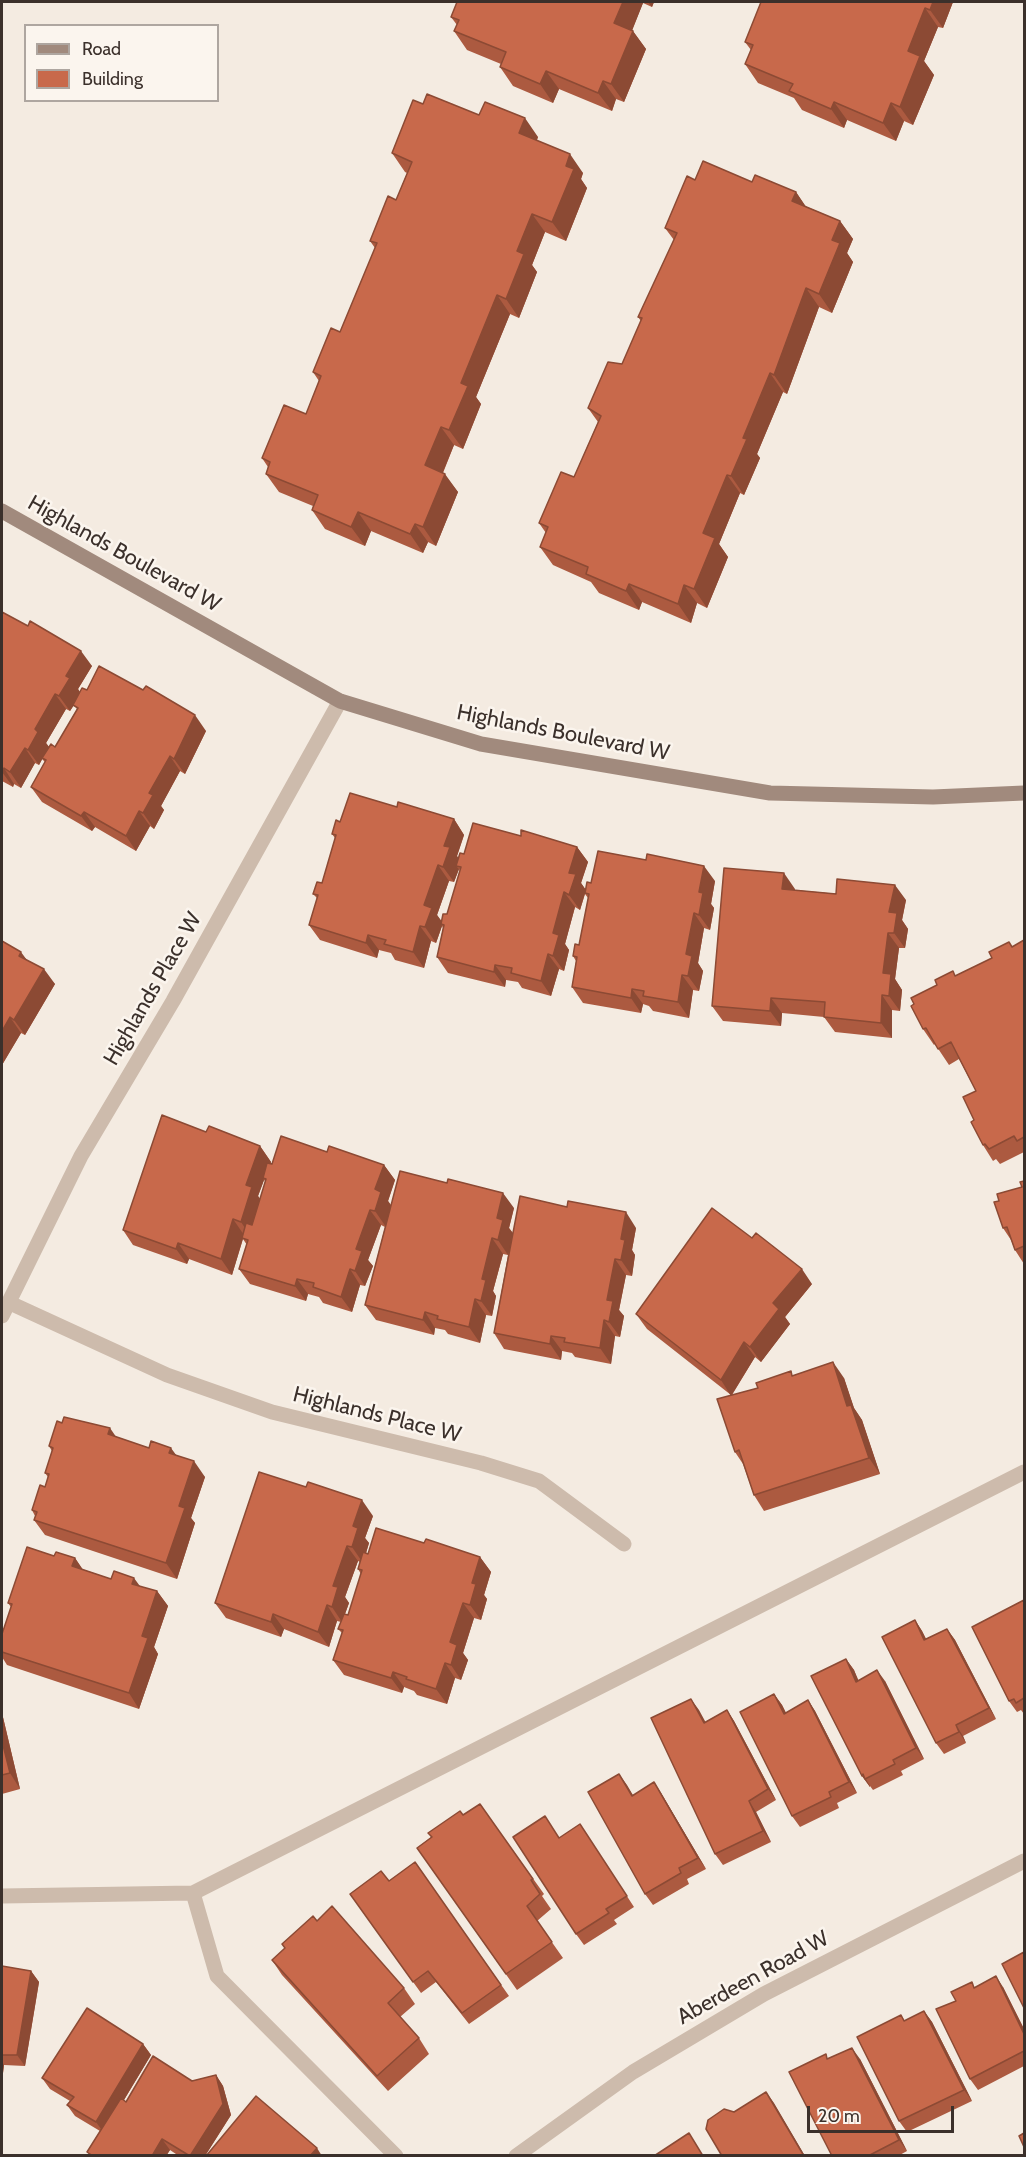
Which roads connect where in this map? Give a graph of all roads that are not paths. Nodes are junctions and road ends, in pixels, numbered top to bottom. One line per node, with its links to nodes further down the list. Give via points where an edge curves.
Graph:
1 (2, 511): 2 (street, Highlands Boulevard W)
2 (340, 701): 3 (street, Highlands Boulevard W, via 481,744 770,794 933,797); 4 (street, Highlands Place W, via 173,1001 81,1155)
3 (1024, 793)
4 (10, 1303): 5 (street, Highlands Place W); 7 (street, Highlands Place W, via 167,1376 272,1413 481,1463 539,1481)
5 (2, 1316)
6 (1024, 1472): 9 (street)
7 (624, 1544)
8 (1024, 1861): 12 (street, Aberdeen Road W, via 764,1994 633,2072)
9 (193, 1893): 10 (street); 11 (street, via 217,1976)
10 (2, 1896)
11 (396, 2156)
12 (516, 2156)

